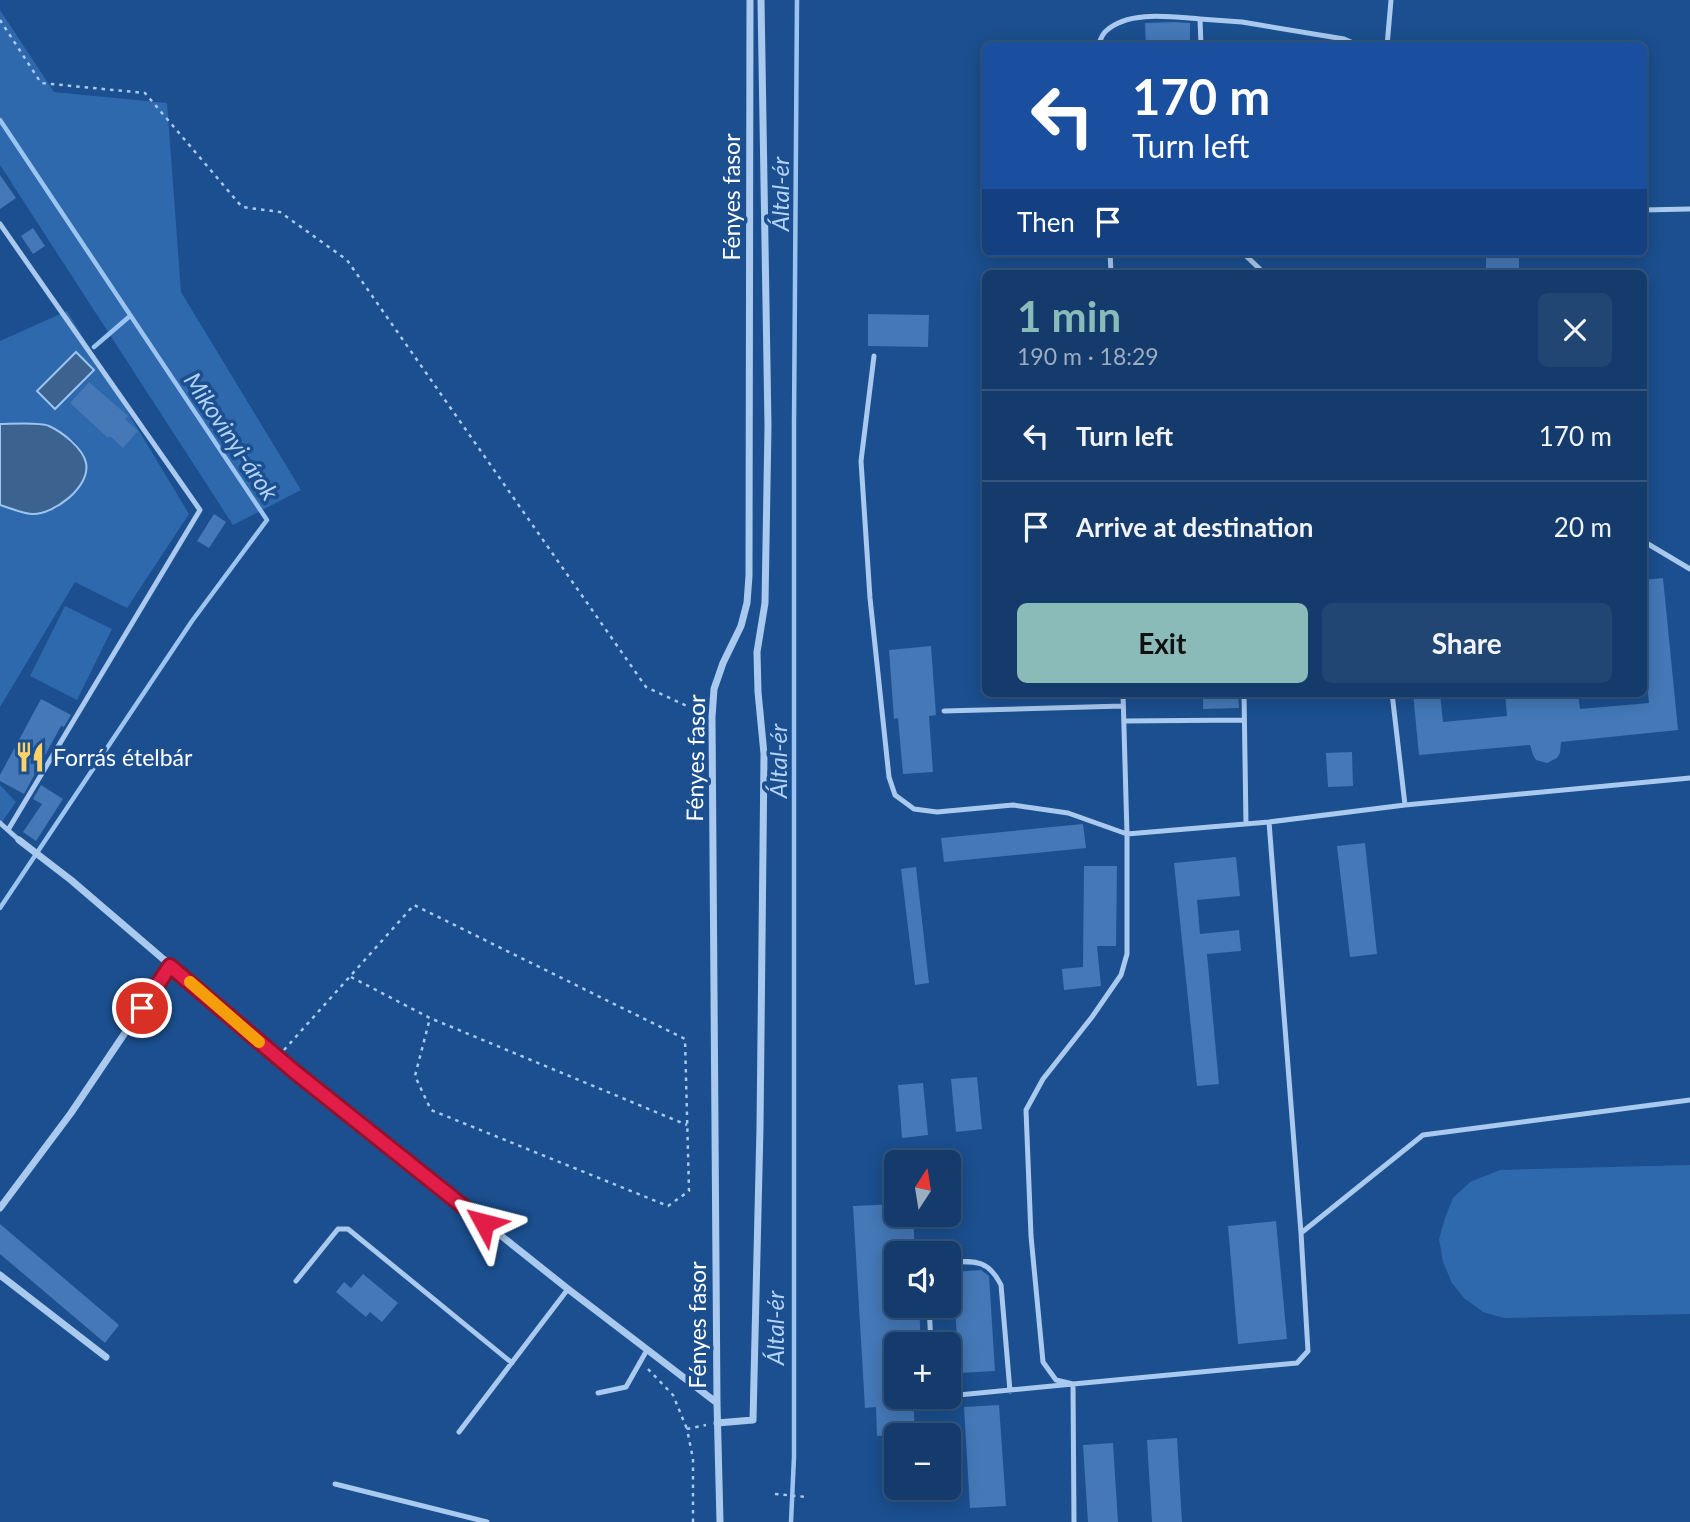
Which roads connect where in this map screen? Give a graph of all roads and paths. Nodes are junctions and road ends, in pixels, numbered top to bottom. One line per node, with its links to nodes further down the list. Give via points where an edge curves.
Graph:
1 (750, 0): 23 (street, Fényes fasor, via 749,576 741,626 714,688)
2 (761, 0): 55 (street, via 768,426 765,603 757,652 764,754 753,1420)
3 (1391, 0): 9 (lane)
4 (1200, 19): 6 (lane, via 1133,18 1105,32); 7 (lane); 8 (lane)
5 (0, 20): 23 (path, via 41,83 145,93 242,207 280,212 346,260 646,687)
6 (1100, 42)
7 (1200, 42)
8 (1350, 42)
9 (1387, 42)
10 (1690, 209): 11 (lane)
11 (1647, 210)
12 (0, 224): 31 (lane, via 200,510)
13 (1246, 256): 14 (lane)
14 (1261, 270)
15 (874, 356): 32 (lane, via 862,461 870,598 889,777 895,795 914,809 937,812 1013,804 1068,813)
16 (1647, 543): 17 (lane)
17 (1690, 569)
18 (1123, 697): 21 (lane)
19 (1244, 697): 24 (lane)
20 (1392, 697): 27 (lane)
21 (1123, 706): 22 (lane); 25 (lane)
22 (944, 711)
23 (712, 717): 54 (street, Fényes fasor)
24 (1244, 720): 25 (lane); 30 (lane)
25 (1124, 721): 32 (lane)
26 (1690, 778): 27 (lane)
27 (1405, 805): 28 (lane)
28 (1269, 822): 30 (lane); 41 (lane)
29 (0, 823): 31 (lane)
30 (1247, 824): 32 (lane)
31 (8, 830): 33 (lane)
32 (1127, 834): 50 (lane, via 1127,954 1121,975 1043,1079 1026,1110 1031,1236 1044,1362 1056,1380)
33 (19, 840): 34 (street)
34 (170, 966): 37 (street); 40 (street)
35 (350, 976): 36 (path); 37 (path); 39 (path, via 414,905 685,1039)
36 (430, 1018): 39 (path); 39 (path, via 415,1076 431,1110 667,1206 688,1191)
37 (278, 1058): 45 (street)
38 (1690, 1100): 41 (lane, via 1423,1135)
39 (687, 1125)
40 (0, 1208)
41 (1301, 1233): 50 (lane, via 1308,1351 1297,1363)
42 (961, 1261): 51 (lane, via 983,1264 1001,1285)
43 (0, 1275): 47 (street)
44 (296, 1281): 49 (lane, via 338,1229 348,1229)
45 (568, 1289): 46 (street); 49 (lane)
46 (647, 1350): 48 (lane); 54 (street)
47 (106, 1357)
48 (640, 1362): 52 (lane, via 626,1387); 56 (path, via 673,1395)
49 (512, 1363): 57 (lane)
50 (1073, 1384): 51 (lane); 64 (lane)
51 (1010, 1391): 53 (lane)
52 (598, 1393)
53 (961, 1395)
54 (717, 1403): 55 (street, Fényes fasor)
55 (717, 1423): 56 (path); 63 (street, Fényes fasor)
56 (687, 1429): 62 (path, via 693,1459)
57 (459, 1432)
58 (335, 1484): 61 (lane)
59 (775, 1494): 60 (path)
60 (807, 1497)
61 (487, 1522)
62 (693, 1522)
63 (720, 1522)
64 (1074, 1522)

